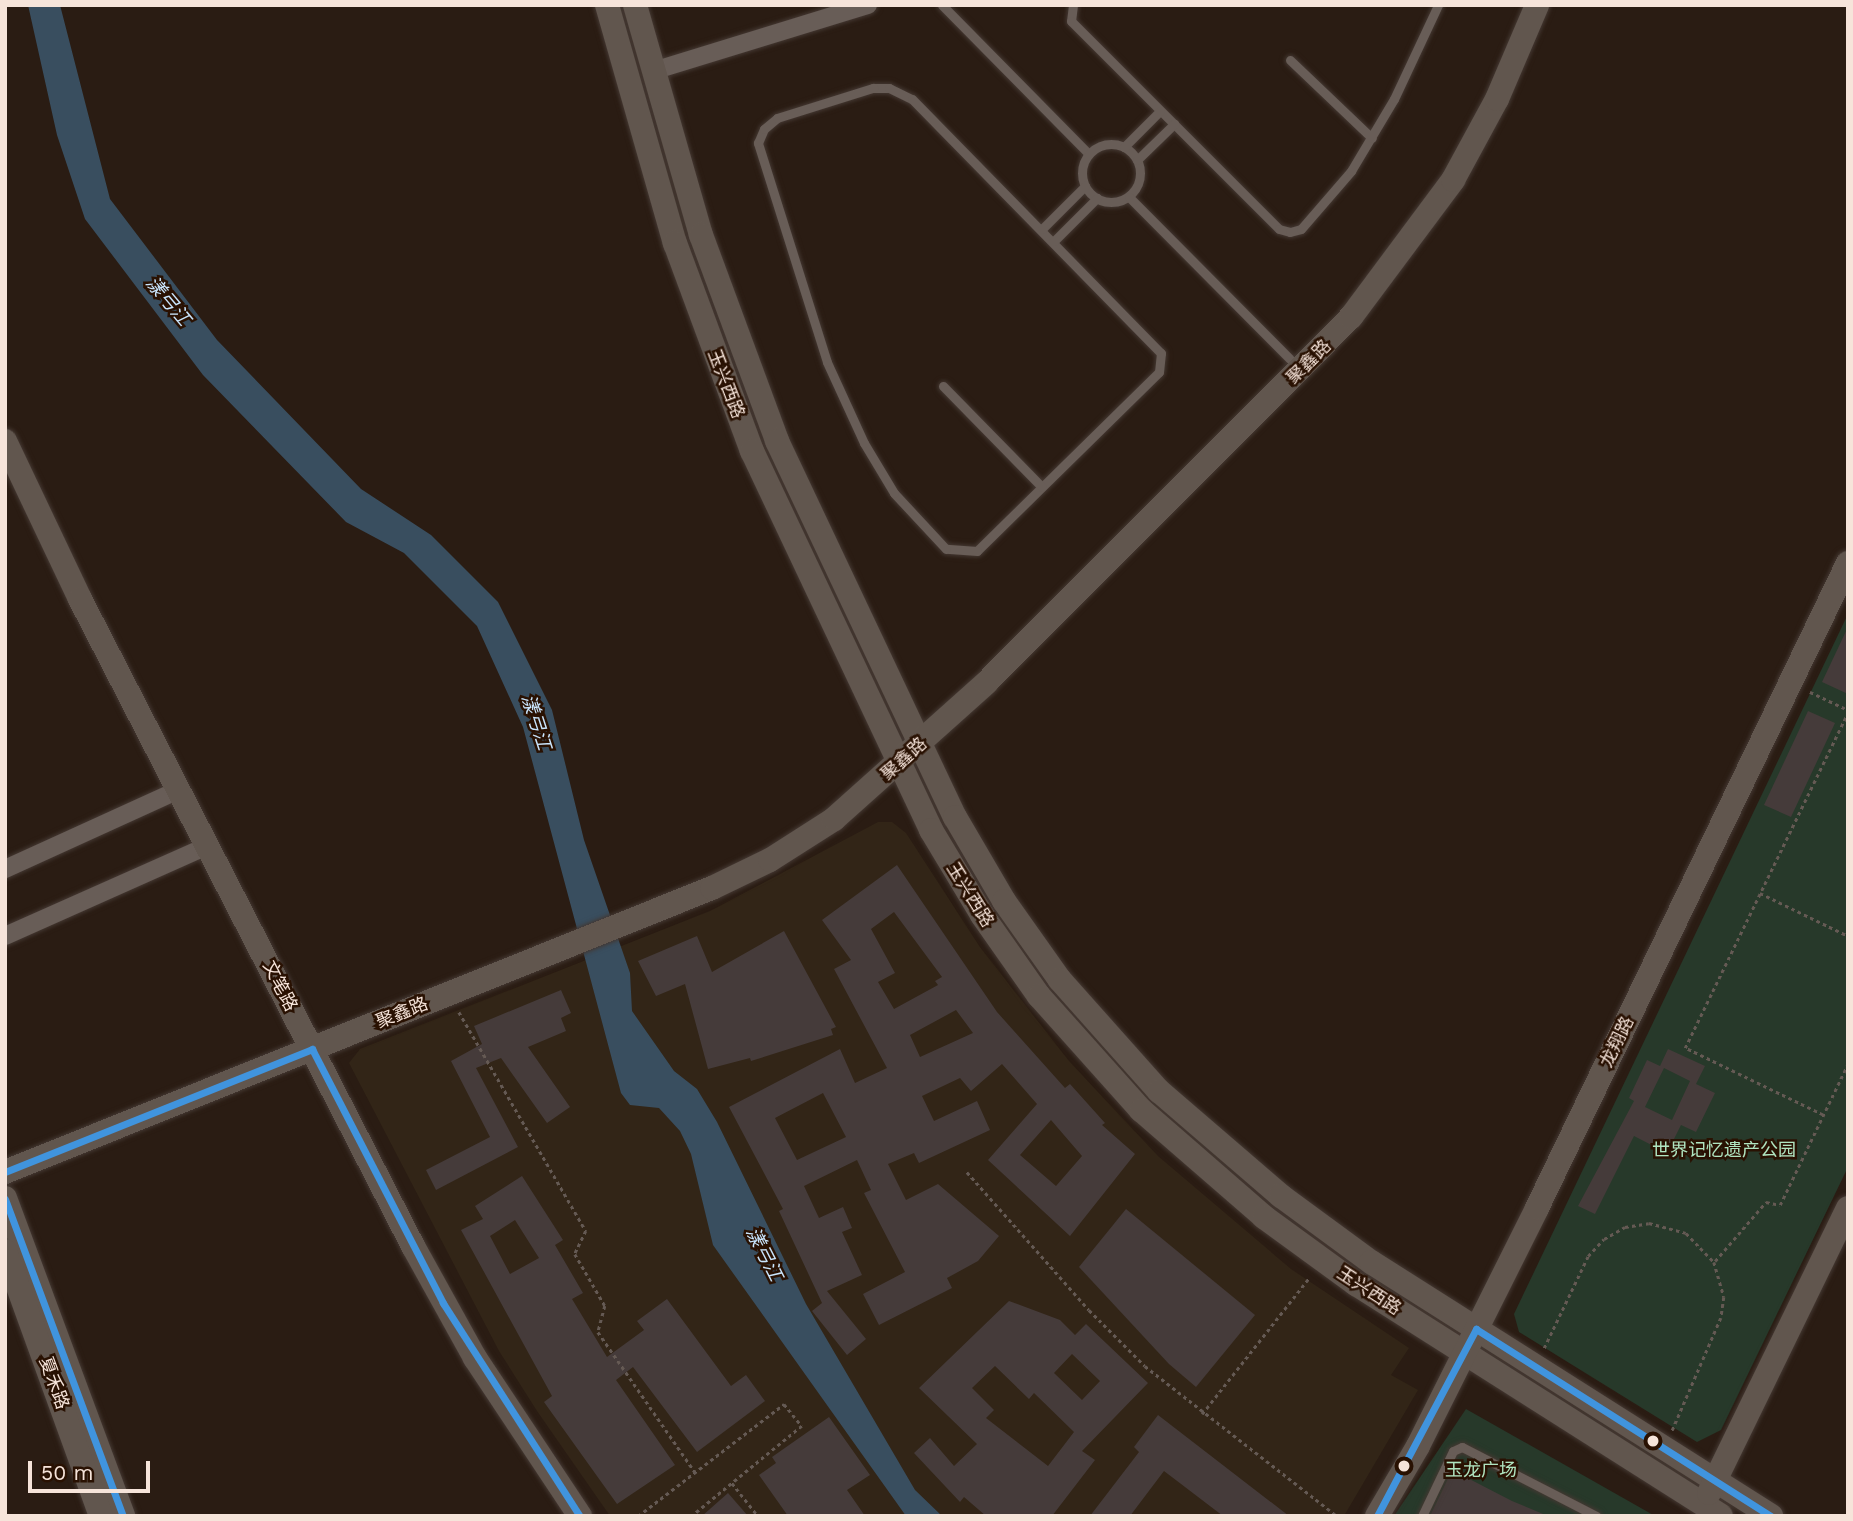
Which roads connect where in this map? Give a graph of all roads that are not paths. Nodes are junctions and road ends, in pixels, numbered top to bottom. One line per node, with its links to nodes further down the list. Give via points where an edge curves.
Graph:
1 (607, 5): 28 (main road, 玉兴西路, via 676,243 725,383 783,521)
2 (635, 5): 10 (main road, 玉兴西路)
3 (868, 5): 10 (street)
4 (942, 5): 15 (lane)
5 (1073, 5): 11 (lane, via 1071,22)
6 (1438, 5): 13 (lane)
7 (1520, 5): 22 (main road, 聚鑫路, via 1483,92 1427,190 1365,276)
8 (1537, 5): 27 (main road, 聚鑫路, via 1476,140 1428,218 1369,297 1324,348)
9 (1290, 60): 13 (lane)
10 (653, 71): 27 (main road, 玉兴西路, via 701,235 750,373 807,510)
11 (1160, 111): 12 (lane); 14 (lane)
12 (1174, 124): 13 (lane, via 1279,229 1290,232 1301,229 1351,171); 16 (lane)
13 (1372, 138)
14 (1124, 147): 15 (lane, via 1103,145); 16 (lane)
15 (1089, 154): 17 (lane, via 1083,169)
16 (1138, 160): 18 (lane, via 1139,184)
17 (1085, 186): 19 (lane); 20 (lane)
18 (1129, 197): 19 (lane, via 1113,202); 22 (lane)
19 (1097, 198): 21 (lane)
20 (1042, 229): 21 (lane); 25 (lane, via 912,99 897,90 873,88 777,118 760,136 758,144 827,362 894,493 946,549 964,553 977,551)
21 (1054, 241): 25 (lane, via 1159,347 1162,359 1158,372)
22 (1290, 359): 27 (main road, 聚鑫路)
23 (943, 386): 25 (lane)
24 (5, 441): 29 (main road, 文笔路)
25 (1042, 487)
26 (1848, 563): 40 (main road, 龙翔路)
27 (916, 737): 28 (main road, 聚鑫路); 40 (main road, 玉兴西路, via 1004,901 1060,980 1122,1054 1280,1196 1371,1262)
28 (895, 756): 33 (main road, 聚鑫路, via 834,819 770,860); 41 (main road, 玉兴西路, via 982,915 1070,1035 1180,1147 1322,1260)
29 (178, 790): 30 (main road, 文笔路); 31 (street)
30 (208, 846): 32 (street); 34 (main road, 文笔路)
31 (5, 869)
32 (5, 936)
33 (561, 940): 34 (main road, 聚鑫路); 34 (main road, 聚鑫路, via 449,993)
34 (308, 1042): 35 (main road, 聚鑫路); 36 (main road, 聚鑫路); 46 (main road, 文笔路, via 443,1303)
35 (5, 1155)
36 (5, 1172)
37 (5, 1198): 45 (main road, 夏禾路)
38 (1848, 1208): 42 (main road)
39 (5, 1251): 44 (main road, 夏禾路)
40 (1476, 1329): 41 (main road, 龙翔路); 42 (main road, 玉兴西路)
41 (1464, 1353): 43 (main road, 玉兴西路); 47 (main road, 龙翔路)
42 (1715, 1481): 43 (main road); 50 (main road, 玉兴西路)
43 (1708, 1512)
44 (101, 1516)
45 (123, 1516)
46 (580, 1516)
47 (1377, 1516)
48 (1422, 1516): 49 (lane, via 1453,1451 1462,1447)
49 (1596, 1516)
50 (1771, 1516)

